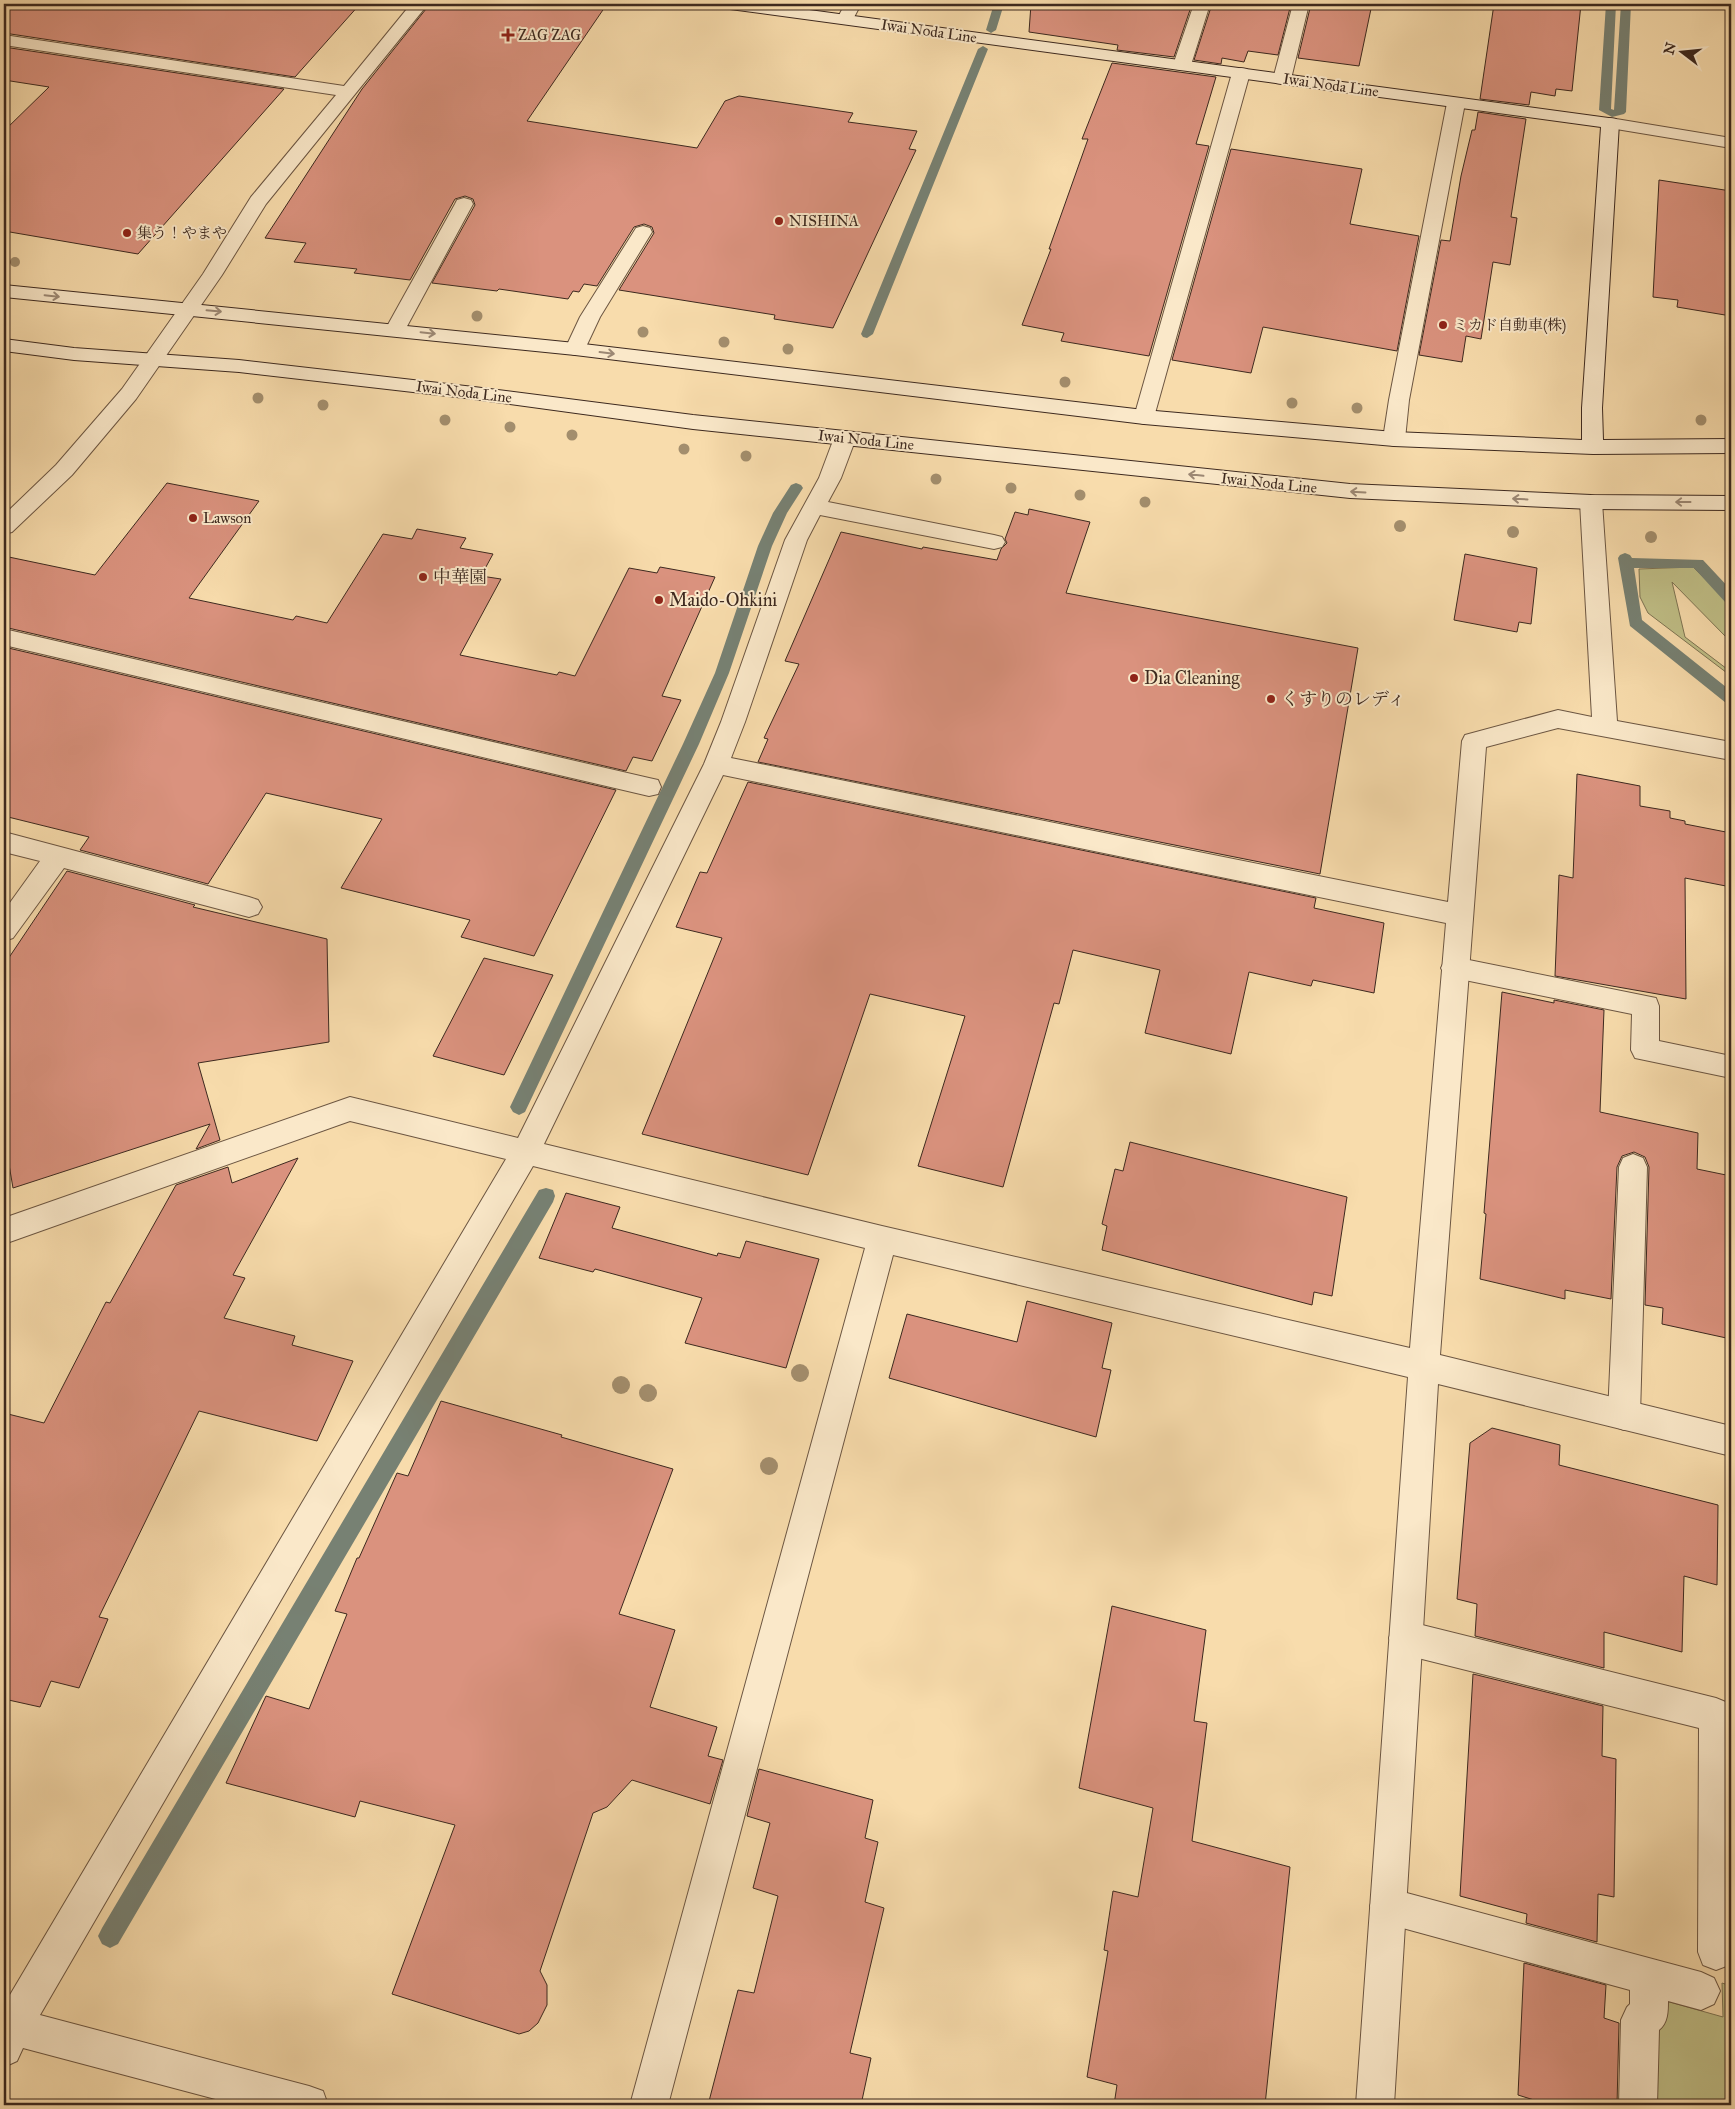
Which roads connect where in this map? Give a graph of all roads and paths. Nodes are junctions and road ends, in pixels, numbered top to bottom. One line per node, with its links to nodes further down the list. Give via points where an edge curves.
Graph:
1 (420, 4): 11 (street)
2 (730, 4): 6 (street, Iwai Noda Line)
3 (853, 4): 6 (street)
4 (1202, 4): 8 (street)
5 (1301, 4): 10 (street)
6 (845, 19): 8 (street, Iwai Noda Line)
7 (4, 40): 11 (street)
8 (1182, 65): 9 (street, Iwai Noda Line)
9 (1241, 73): 10 (street, Iwai Noda Line); 23 (street)
10 (1282, 79): 12 (street, Iwai Noda Line)
11 (349, 92): 18 (street, via 258,201)
12 (1456, 102): 13 (street, Iwai Noda Line); 25 (street)
13 (1610, 123): 14 (street, Iwai Noda Line); 27 (street, via 1592,408)
14 (1731, 143)
15 (464, 204): 19 (street)
16 (643, 232): 21 (street, via 590,316)
17 (4, 291): 18 (street, one-way to 18)
18 (188, 309): 19 (street, one-way to 19); 22 (street)
19 (395, 330): 21 (street, one-way to 21)
20 (4, 345): 22 (street, Iwai Noda Line)
21 (575, 349): 23 (street, one-way to 23)
22 (153, 359): 24 (street, Iwai Noda Line, via 239,366); 31 (street, via 129,394 64,470)
23 (1144, 417): 25 (street)
24 (846, 438): 28 (street, Iwai Noda Line, one-way to 24, via 1350,491); 30 (street)
25 (1394, 439): 27 (street)
26 (1731, 446): 27 (street)
27 (1593, 447)
28 (1591, 502): 29 (street, Iwai Noda Line, one-way to 28); 34 (street)
29 (1731, 503)
30 (814, 507): 32 (street); 36 (street, via 796,540)
31 (4, 527)
32 (994, 542)
33 (4, 637): 37 (street)
34 (1604, 727): 35 (street); 41 (street, via 1558,719 1474,741)
35 (1731, 751)
36 (716, 764): 41 (street); 45 (street)
37 (649, 787)
38 (4, 842): 39 (street)
39 (58, 856): 40 (street); 42 (street)
40 (249, 907)
41 (1459, 915): 43 (street)
42 (4, 931)
43 (1454, 968): 44 (street, via 1646,1006 1645,1050); 49 (street)
44 (1729, 1067)
45 (525, 1152): 47 (street, via 350,1109); 48 (street); 57 (street)
46 (1633, 1167): 50 (street)
47 (4, 1231)
48 (882, 1239): 49 (street); 59 (street)
49 (1424, 1366): 50 (street); 52 (street)
50 (1624, 1415): 51 (street)
51 (1731, 1441)
52 (1406, 1638): 53 (street); 54 (street, via 1716,1715)
53 (1388, 1906): 55 (street); 60 (street)
54 (1716, 1952)
55 (1649, 1976): 56 (street); 61 (street, via 1649,2014 1640,2020)
56 (1702, 1991)
57 (7, 2032): 58 (street)
58 (309, 2105)
59 (649, 2105)
60 (1375, 2105)
61 (1638, 2105)

